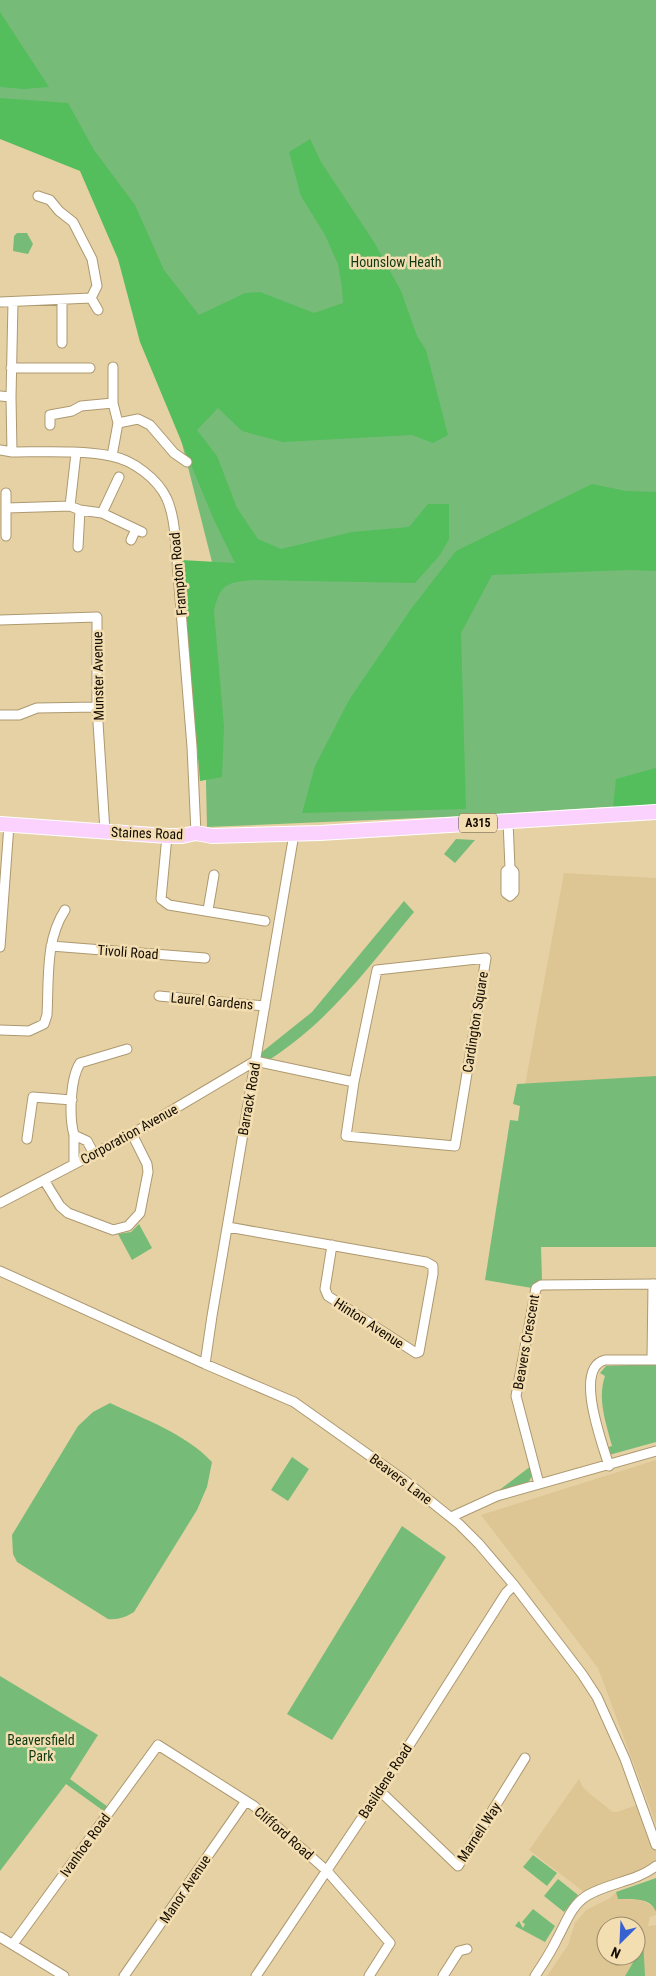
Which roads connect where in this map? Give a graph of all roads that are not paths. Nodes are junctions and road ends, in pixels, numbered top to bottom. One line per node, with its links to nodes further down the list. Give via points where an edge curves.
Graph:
1 (38, 196): 2 (street, via 50,200 73,222 92,259 97,286)
2 (91, 298): 3 (street); 6 (street)
3 (62, 300): 5 (street); 7 (street)
4 (0, 302): 5 (street)
5 (13, 302): 9 (street)
6 (98, 310)
7 (62, 343)
8 (113, 367): 13 (street)
9 (11, 368): 10 (street); 12 (street)
10 (90, 368)
11 (0, 396): 12 (street)
12 (11, 397): 17 (street)
13 (112, 403): 14 (street); 15 (street, via 81,406 72,412 50,415)
14 (118, 423): 19 (street); 20 (street, via 138,419 150,425 174,453)
15 (50, 425)
16 (0, 450): 17 (street, Frampton Road)
17 (12, 452): 18 (street, Frampton Road)
18 (76, 453): 19 (street, Frampton Road); 23 (street)
19 (112, 456): 37 (street, Frampton Road, via 133,464 151,477 166,497 172,512 188,691)
20 (187, 462)
21 (119, 477): 26 (street)
22 (6, 493): 24 (street)
23 (70, 506): 24 (street); 25 (street)
24 (7, 508): 27 (street)
25 (80, 510): 26 (street); 29 (street)
26 (102, 513): 28 (street, via 139,531)
27 (7, 536)
28 (131, 540)
29 (78, 547)
30 (0, 620): 31 (street, Munster Avenue, via 100,614)
31 (97, 707): 32 (street, via 37,708 19,715); 36 (street, Munster Avenue)
32 (0, 716)
33 (656, 812): 34 (main road, A315)
34 (508, 821): 38 (main road, A315); 40 (street)
35 (4, 825): 36 (main road, Staines Road / A315); 42 (street)
36 (105, 831): 39 (main road, Staines Road / A315)
37 (196, 833): 38 (main road, Staines Road / A315, via 212,836); 39 (main road, Staines Road / A315)
38 (294, 834): 50 (street, Barrack Road)
39 (167, 836): 44 (street, via 161,899 169,905)
40 (510, 868)
41 (214, 875): 44 (street)
42 (2, 901): 47 (street)
43 (65, 910): 46 (street, via 56,923)
44 (208, 910): 45 (street)
45 (265, 921)
46 (51, 946): 48 (street, Tivoli Road); 51 (street, via 44,1024 29,1031)
47 (0, 947)
48 (205, 958)
49 (159, 996): 50 (street, Laurel Gardens)
50 (265, 1006): 53 (street, Barrack Road)
51 (0, 1030)
52 (127, 1049): 55 (street, via 80,1063 75,1072)
53 (256, 1061): 54 (street); 56 (street, Corporation Avenue); 63 (street, Barrack Road)
54 (354, 1082): 54 (street, Cardington Square, via 377,970 486,958 455,1146 346,1136)
55 (72, 1100): 57 (street); 58 (street, via 33,1097)
56 (132, 1134): 59 (street, Corporation Avenue); 61 (street, via 148,1172 140,1213 128,1226 113,1230 68,1213)
57 (74, 1135): 59 (street, via 87,1141); 60 (street)
58 (27, 1139)
59 (94, 1154): 60 (street, Corporation Avenue)
60 (74, 1164): 61 (street, Corporation Avenue)
61 (44, 1180): 62 (street, Corporation Avenue)
62 (0, 1203)
63 (228, 1228): 64 (street, Hinton Avenue); 68 (street, Barrack Road)
64 (332, 1245): 64 (street, Hinton Avenue, via 433,1266 419,1352 328,1296 325,1289)
65 (0, 1271): 68 (street, Beavers Lane)
66 (655, 1284): 67 (street); 71 (street, Beavers Crescent, via 541,1284 536,1288 516,1396)
67 (654, 1360): 70 (street, via 605,1360 595,1365 590,1403)
68 (205, 1364): 72 (street, Beavers Lane, via 294,1402)
69 (656, 1451): 70 (street)
70 (609, 1466): 71 (street)
71 (539, 1484): 72 (street, via 497,1496)
72 (451, 1517): 73 (street, Beavers Lane, via 474,1538)
73 (514, 1586): 76 (street, Basildene Road, via 506,1593); 78 (street, Beavers Lane, via 597,1698 625,1759)
74 (158, 1745): 77 (street, Clifford Road); 82 (street, Ivanhoe Road)
75 (526, 1758): 76 (street, Marnell Way, via 458,1866)
76 (380, 1791): 80 (street, Basildene Road)
77 (246, 1801): 80 (street, Clifford Road); 85 (street, Manor Avenue)
78 (656, 1845)
79 (656, 1866): 89 (street, via 584,1898 563,1924)
80 (327, 1870): 86 (street, Basildene Road); 87 (street, Clifford Road, via 390,1943)
81 (0, 1937): 82 (street)
82 (13, 1944): 84 (street)
83 (467, 1949): 88 (street, via 457,1953)
84 (64, 1976)
85 (124, 1976)
86 (256, 1976)
87 (369, 1976)
88 (443, 1976)
89 (535, 1976)

